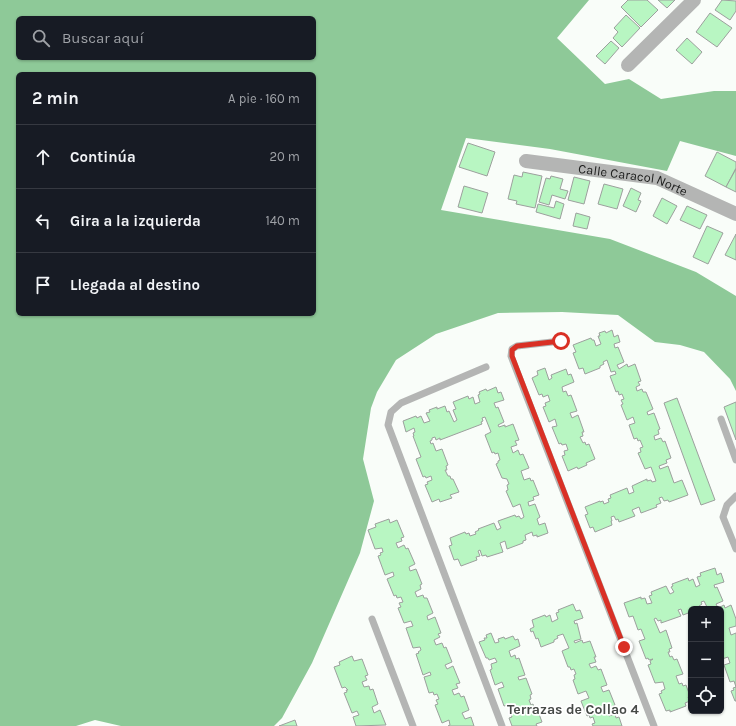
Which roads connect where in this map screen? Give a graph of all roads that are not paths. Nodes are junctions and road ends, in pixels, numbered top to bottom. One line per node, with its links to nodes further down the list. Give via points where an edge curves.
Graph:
1 (694, 0): 2 (street)
2 (628, 65)
3 (526, 161): 4 (street, Calle Caracol Norte, via 657,178)
4 (736, 214)
5 (561, 341): 14 (lane, via 517,346 512,350 512,356)
6 (486, 367): 13 (lane, via 401,403 391,412 388,425)
7 (721, 419): 8 (lane)
8 (736, 460)
9 (736, 496): 10 (lane, via 727,505 723,517)
10 (736, 549)
11 (372, 619): 12 (lane)
12 (413, 726)
13 (502, 726)
14 (654, 726)

